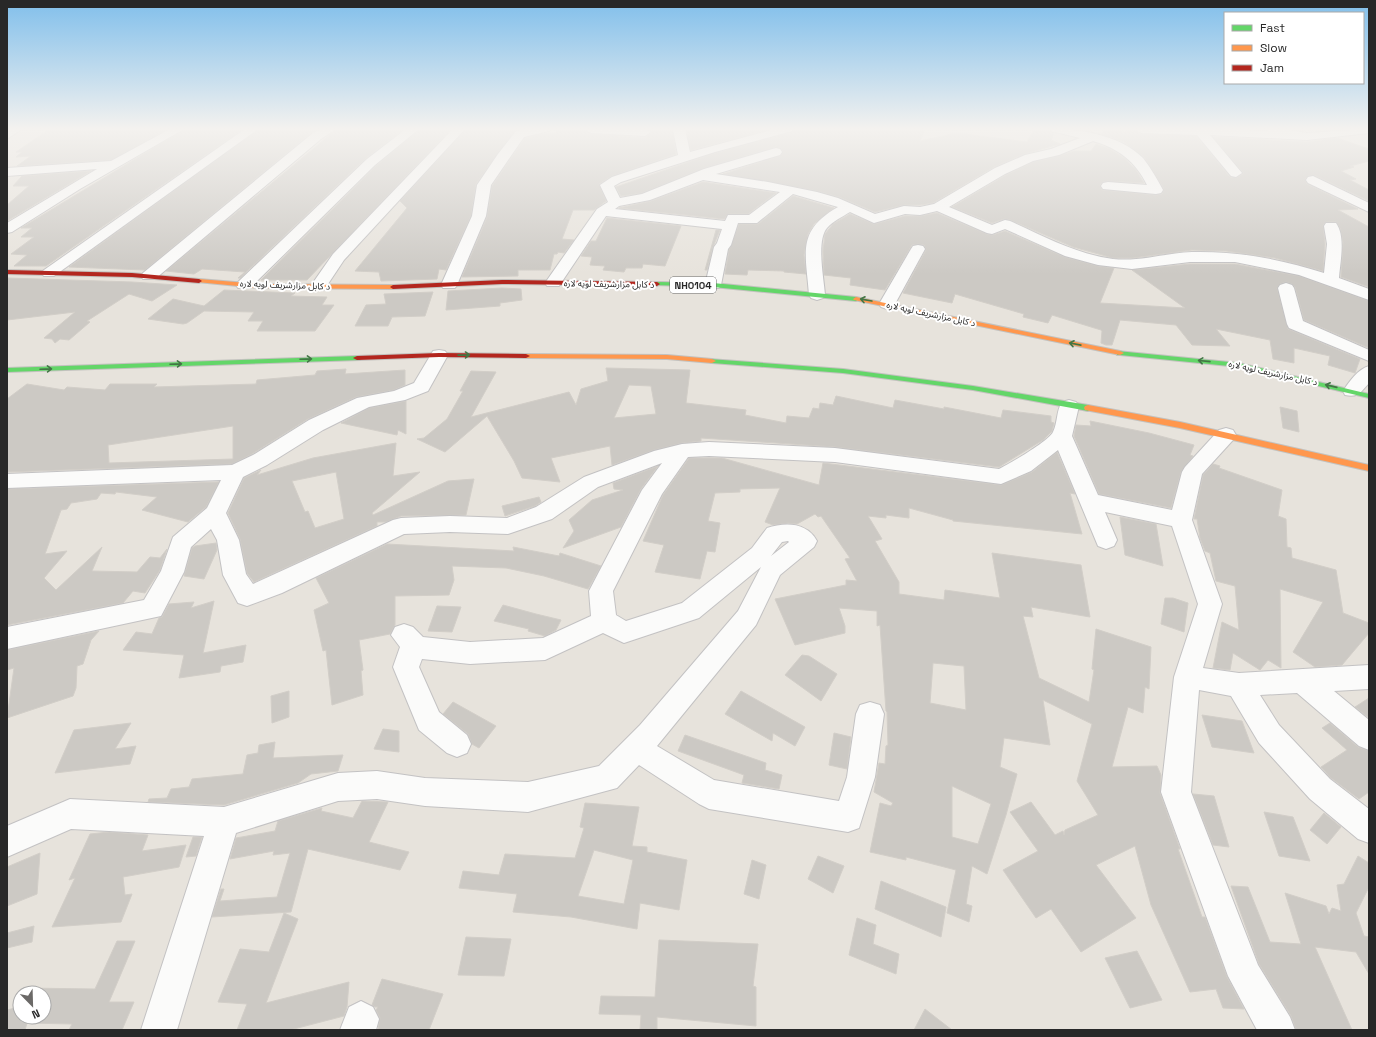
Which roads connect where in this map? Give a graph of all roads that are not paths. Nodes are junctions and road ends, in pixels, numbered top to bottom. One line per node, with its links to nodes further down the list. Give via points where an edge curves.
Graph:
1 (90, 177): 22 (street)
2 (184, 177): 25 (street)
3 (267, 177): 26 (street)
4 (355, 177): 30 (street)
5 (413, 177): 32 (street, via 338,257)
6 (489, 177): 29 (street, via 484,185 479,216)
7 (624, 177): 15 (street, via 607,185)
8 (698, 177): 15 (street, via 645,197)
9 (711, 177): 14 (street)
10 (989, 177): 17 (street)
11 (1149, 177): 13 (street, via 1156,190)
12 (1313, 180): 18 (street)
13 (1108, 186)
14 (790, 190): 16 (street); 20 (street, via 752,220 735,217)
15 (615, 203): 19 (street)
16 (848, 207): 17 (street, via 874,219 904,210 920,211); 34 (street, via 828,220 817,232 814,257)
17 (938, 207): 27 (street, via 992,230 1005,224 1088,260 1132,265 1190,257 1237,256)
18 (1369, 208)
19 (602, 212): 20 (street); 28 (street)
20 (731, 226): 31 (street, via 721,247)
21 (1331, 226): 27 (street, via 1334,244)
22 (7, 229)
23 (918, 249): 36 (street)
24 (7, 272): 25 (highway, د کابل مزارشریف لویه لاره / NH0104)
25 (49, 273): 26 (highway, د کابل مزارشریف لویه لاره / NH0104)
26 (149, 276): 30 (highway, د کابل مزارشریف لویه لاره / NH0104)
27 (1331, 280): 35 (street)
28 (553, 283): 29 (highway, د کابل مزارشریف لویه لاره / NH0104); 31 (highway, د کابل مزارشریف لویه لاره / NH0104)
29 (449, 284): 32 (highway, د کابل مزارشریف لویه لاره / NH0104, via 378,288)
30 (244, 285): 32 (highway, د کابل مزارشریف لویه لاره / NH0104)
31 (713, 285): 34 (highway, د کابل مزارشریف لویه لاره / NH0104)
32 (318, 287)
33 (1286, 288): 38 (street, via 1295,324)
34 (817, 295): 36 (highway, د کابل مزارشریف لویه لاره / NH0104, one-way to 34)
35 (1369, 295)
36 (886, 304): 41 (highway, د کابل مزارشریف لویه لاره / NH0104, one-way to 36, via 1239,365 1106,351)
37 (440, 355): 39 (highway, one-way to 37); 42 (highway, one-way to 42, via 667,357 774,365 973,388); 47 (street, via 421,387 398,396 364,402 316,425 260,460)
38 (1369, 356)
39 (7, 370)
40 (1369, 372): 41 (street)
41 (1361, 393)
42 (1070, 406): 43 (highway); 44 (street)
43 (1226, 435): 46 (highway); 51 (street, via 1192,472)
44 (1062, 436): 45 (street, via 1024,466 1001,477 835,455 709,449); 49 (street)
45 (682, 451): 50 (street, via 661,456 591,482 544,513 508,526 401,526 274,586 247,596 236,575 228,540); 53 (street, via 653,490 601,591)
46 (1369, 468)
47 (235, 472): 48 (street); 50 (street)
48 (7, 481)
49 (1090, 501): 51 (street); 52 (street)
50 (215, 513): 54 (street, via 181,543 172,572 152,609)
51 (1182, 520): 55 (street, via 1210,604)
52 (1106, 540)
53 (604, 621): 61 (street, via 545,648 470,653 410,641 406,667 429,721); 62 (street, via 624,632 690,611 760,554 775,534 791,532 806,541 771,569 747,618 661,722)
54 (7, 638)
55 (1187, 677): 58 (street); 67 (street, via 1176,792 1245,976)
56 (1369, 677): 57 (street)
57 (1301, 680): 58 (street); 60 (street)
58 (1239, 685): 64 (street, via 1269,734 1320,789)
59 (870, 714): 62 (street, via 861,777 848,817 709,794)
60 (1369, 737)
61 (457, 744)
62 (636, 748): 63 (street, via 607,778 528,796 425,792 377,785 338,787)
63 (224, 822): 65 (street, via 70,814); 66 (street)
64 (1369, 828)
65 (7, 842)
66 (159, 1030)
67 (1277, 1030)

